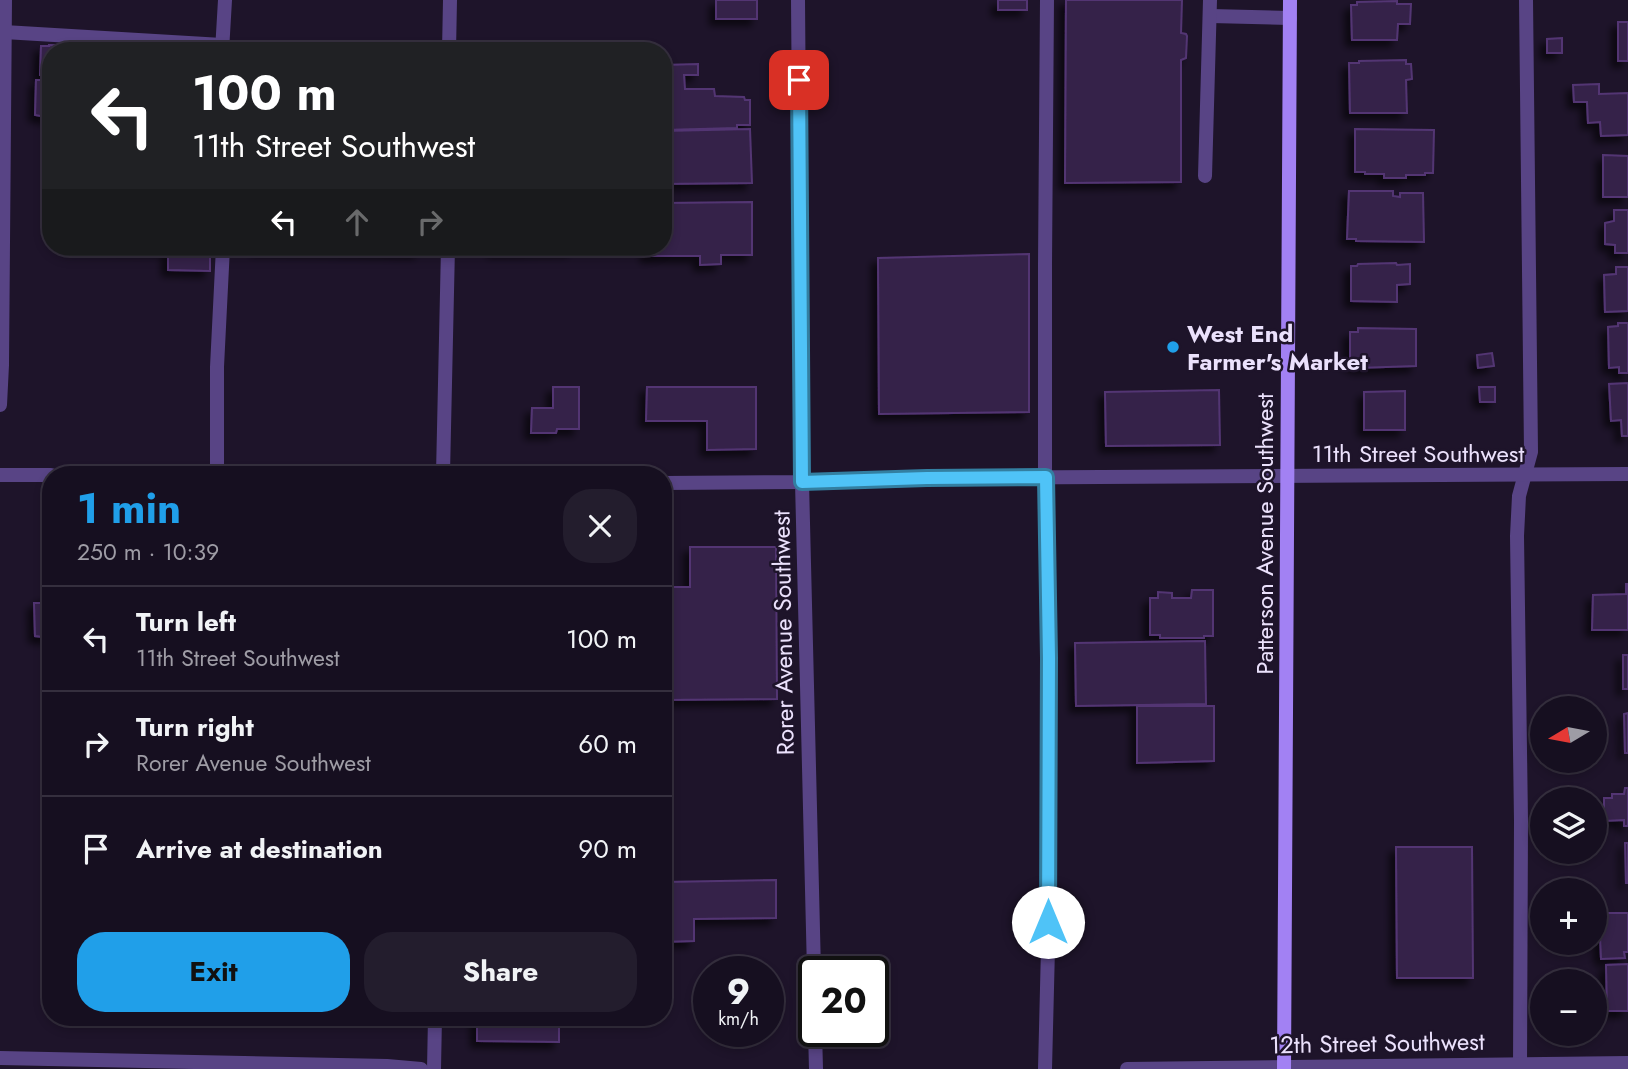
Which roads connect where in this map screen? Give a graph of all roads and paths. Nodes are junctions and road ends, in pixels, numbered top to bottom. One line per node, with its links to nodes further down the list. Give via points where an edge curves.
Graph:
1 (5, 0): 11 (street)
2 (225, 0): 13 (street)
3 (450, 0): 14 (street)
4 (799, 0): 27 (street, Rorer Avenue Southwest)
5 (1048, 0): 25 (street)
6 (1210, 0): 9 (street)
7 (1290, 0): 10 (main road, Patterson Avenue Southwest)
8 (1526, 0): 24 (street, via 1531,452)
9 (1211, 16): 10 (street); 15 (street)
10 (1290, 18): 26 (main road, Patterson Avenue Southwest)
11 (4, 32): 12 (street); 18 (street)
12 (140, 42)
13 (222, 42)
14 (449, 42)
15 (1205, 176)
16 (223, 256): 19 (street)
17 (448, 256): 20 (street)
18 (0, 405)
19 (217, 466)
20 (443, 466)
21 (1628, 474): 24 (street, 11th Street Southwest)
22 (0, 475): 23 (street)
23 (42, 475)
24 (1525, 475): 26 (street, 11th Street Southwest); 34 (street, via 1517,536)
25 (1046, 477): 26 (street, 11th Street Southwest); 27 (street, 11th Street Southwest); 39 (street)
26 (1288, 477): 35 (main road, Patterson Avenue Southwest)
27 (802, 482): 28 (street, 11th Street Southwest); 29 (street, Rorer Avenue Southwest)
28 (672, 483)
29 (814, 956)
30 (435, 1026): 37 (street)
31 (815, 1047): 38 (street)
32 (0, 1058): 36 (street)
33 (1628, 1063): 34 (street, 12th Street Southwest)
34 (1520, 1067): 35 (street, 12th Street Southwest)
35 (1284, 1068): 40 (street, 12th Street Southwest)
36 (421, 1069)
37 (434, 1069)
38 (816, 1069)
39 (1045, 1069)
40 (1127, 1069)

